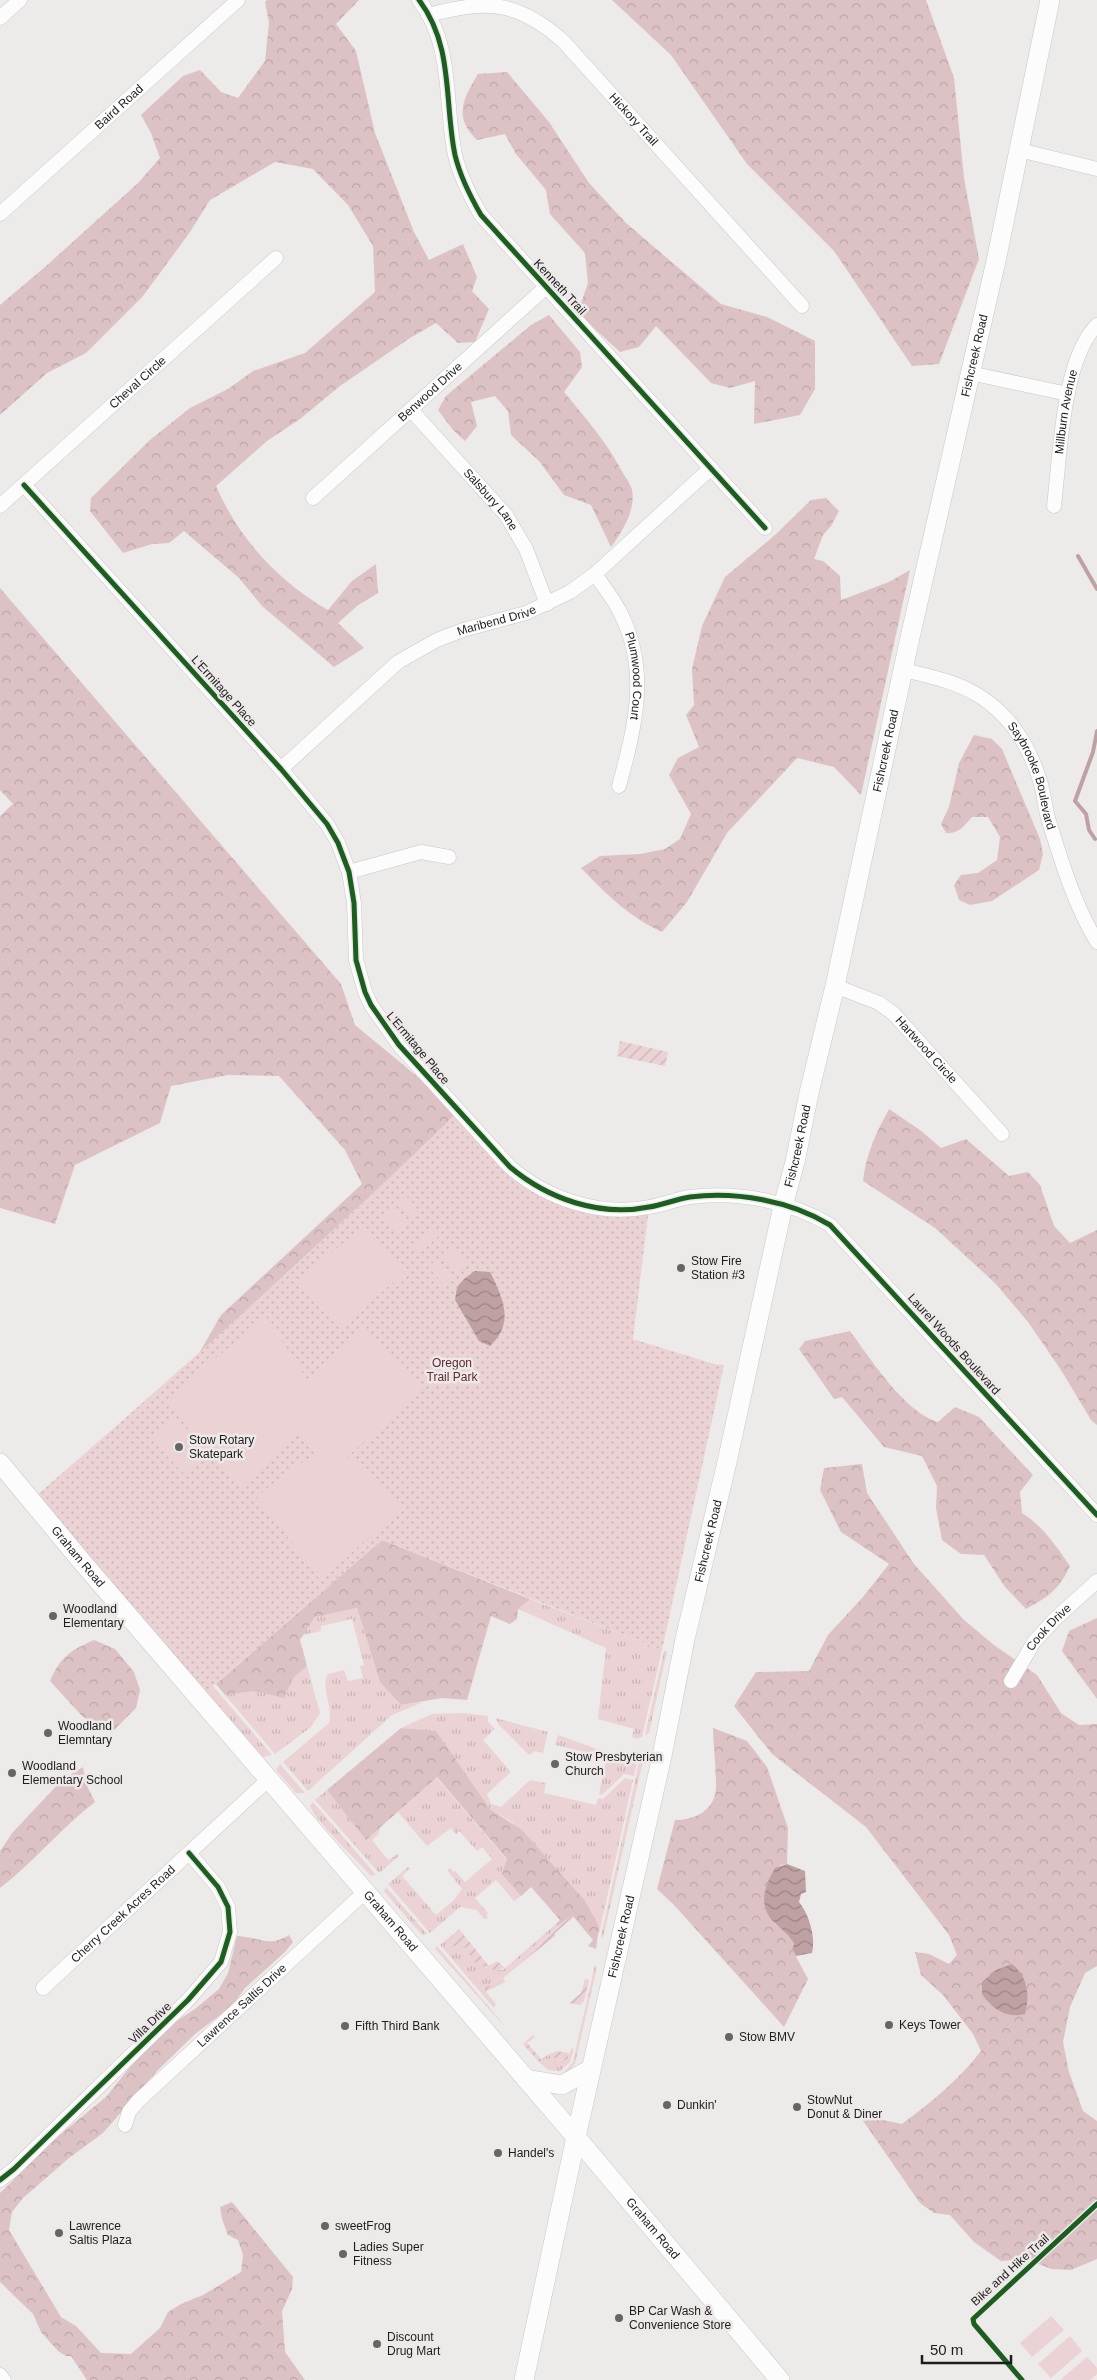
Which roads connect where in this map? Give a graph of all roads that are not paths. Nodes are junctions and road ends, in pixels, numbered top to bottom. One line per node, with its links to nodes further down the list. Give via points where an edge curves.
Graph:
1 (20, 0): 6 (street)
2 (238, 0): 9 (street, Baird Road)
3 (419, 0): 5 (street, Kenneth Trail)
4 (1050, 0): 7 (main road, Fishcreek Road)
5 (428, 15): 11 (street, Kenneth Trail, via 444,57 452,139 466,186 481,215); 12 (street, Hickory Trail, via 457,7 487,4 523,13 548,27)
6 (0, 18)
7 (1019, 150): 8 (street); 14 (main road, Fishcreek Road)
8 (1097, 169)
9 (0, 214)
10 (276, 258): 18 (street, Cheval Circle)
11 (546, 287): 16 (street, Benwood Drive); 17 (street, Kenneth Trail)
12 (802, 306)
13 (1097, 325): 15 (street, Millburn Avenue, via 1082,345)
14 (970, 373): 15 (street); 25 (main road, Fishcreek Road)
15 (1068, 394): 21 (street, Millburn Avenue)
16 (411, 410): 19 (street, Benwood Drive); 24 (street, Salsbury Lane, via 506,515 526,549)
17 (710, 468): 22 (street, Kenneth Trail); 23 (street, Maribend Drive)
18 (24, 485): 20 (street, Cheval Circle); 26 (street, L'Ermitage Place)
19 (313, 498)
20 (0, 506)
21 (1054, 506)
22 (765, 528)
23 (595, 574): 24 (street, Maribend Drive); 27 (street, Plumwood Court, via 626,624 638,675 636,714)
24 (547, 604): 26 (street, Maribend Drive, via 463,630 408,655)
25 (904, 670): 30 (street, Saybrooke Boulevard, via 941,679 974,693 997,708 1022,739 1041,783 1064,869); 31 (main road, Fishcreek Road)
26 (281, 769): 29 (street, L'Ermitage Place, via 327,824)
27 (619, 786)
28 (449, 857): 29 (street, via 421,852)
29 (349, 872): 33 (street, L'Ermitage Place, via 354,903 356,960 371,1005 404,1050 497,1154 528,1182 593,1208 632,1210 688,1197 707,1196 734,1196)
30 (1097, 942)
31 (835, 986): 32 (street, Hartwood Circle, via 879,1003 894,1014); 33 (main road, Fishcreek Road)
32 (1002, 1134)
33 (783, 1206): 35 (street, Laurel Woods Boulevard, via 814,1215 845,1239); 42 (main road, Fishcreek Road)
34 (0, 1463): 38 (main road, Graham Road)
35 (1097, 1515)
36 (1097, 1581): 37 (street, Cook Drive, via 1034,1642)
37 (1011, 1681)
38 (270, 1778): 39 (street, Cherry Creek Acres Road); 40 (main road, Graham Road)
39 (189, 1854): 41 (street, Cherry Creek Acres Road); 46 (street, Villa Drive, via 212,1878 228,1907 230,1932 221,1962 188,2000)
40 (366, 1892): 43 (main road, Graham Road); 44 (street, Lawrence Saltis Drive, via 138,2101 129,2112)
41 (43, 1988)
42 (591, 2069): 43 (main road, via 562,2085); 45 (main road, Fishcreek Road)
43 (526, 2079): 45 (main road, Graham Road)
44 (125, 2125)
45 (576, 2137): 49 (main road, Fishcreek Road); 50 (main road, Graham Road)
46 (0, 2180)
47 (0, 2375): 48 (street)
48 (4, 2380)
49 (524, 2380)
50 (780, 2380)

